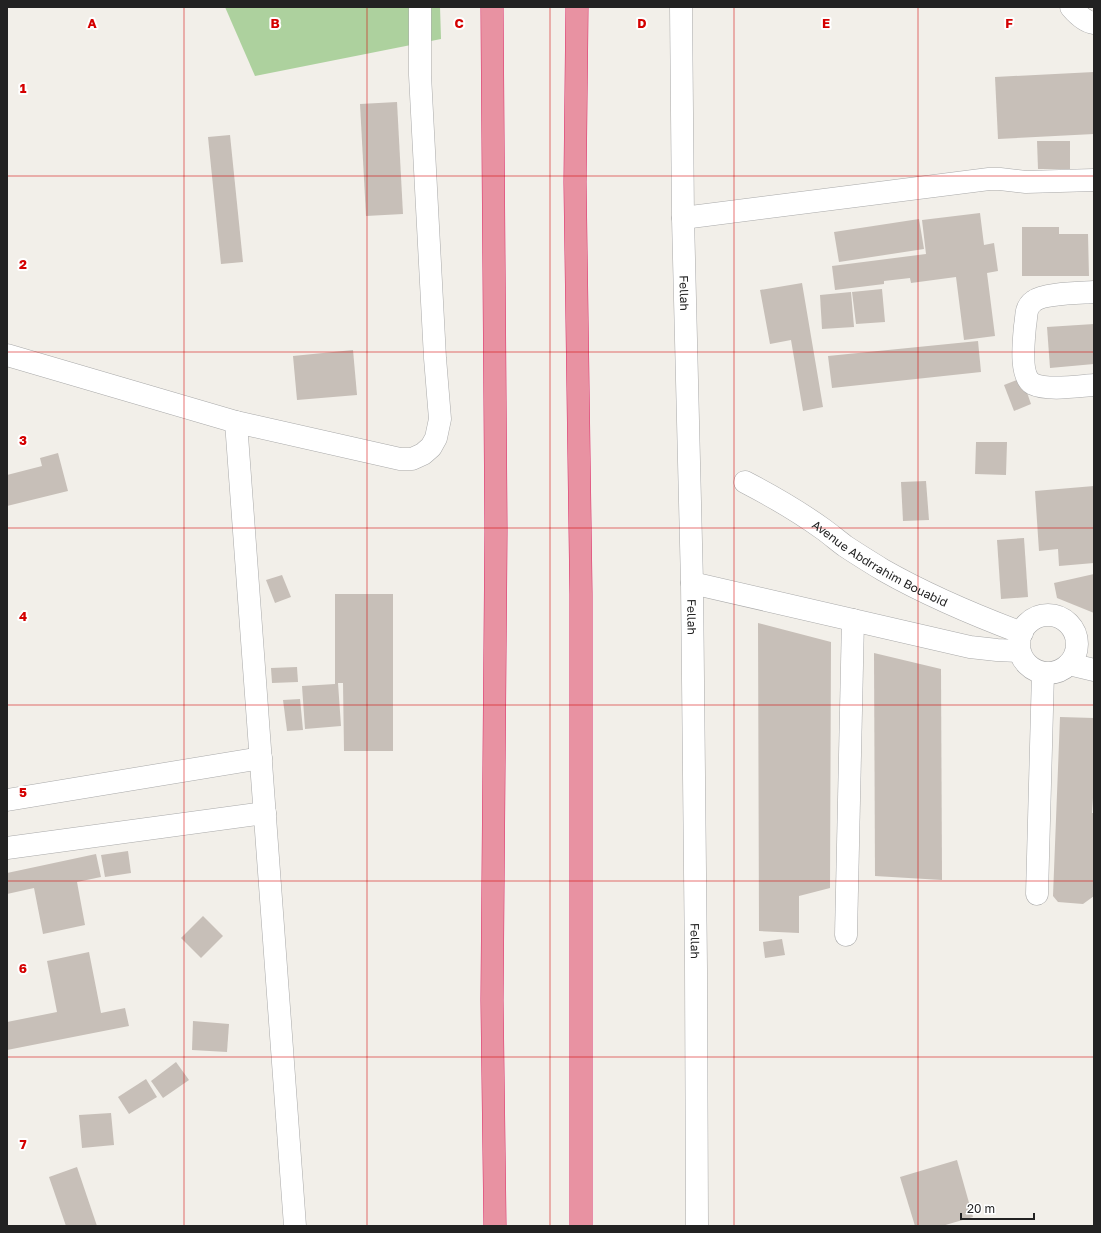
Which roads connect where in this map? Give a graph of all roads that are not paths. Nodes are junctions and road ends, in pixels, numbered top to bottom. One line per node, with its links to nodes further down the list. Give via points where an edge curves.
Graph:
1 (420, 7): 12 (street, via 420,75 440,419 436,438 423,454 412,459 400,459)
2 (492, 7): 28 (highway, via 496,531 492,992)
3 (577, 7): 29 (highway, via 575,182 581,594)
4 (681, 7): 8 (street, Fellah)
5 (1071, 7): 6 (street, via 1080,16)
6 (1094, 23)
7 (1094, 180): 8 (street, via 1026,182 989,179)
8 (683, 218): 14 (street, Fellah)
9 (1094, 292): 11 (street, via 1035,300 1027,311 1024,353 1025,369 1028,379 1033,384 1050,387)
10 (7, 355): 12 (street)
11 (1094, 385)
12 (236, 422): 21 (street)
13 (745, 482): 17 (street, Avenue Abdrrahim Bouabid, via 798,512 883,570 958,607)
14 (692, 583): 15 (street); 30 (street, Fellah)
15 (853, 620): 17 (street, via 970,647 997,650); 26 (street)
16 (1085, 640): 17 (street, via 1063,620 1041,616 1030,621 1023,629); 18 (street, via 1076,647)
17 (1020, 642): 20 (street, via 1024,661 1032,669)
18 (1069, 664): 19 (street); 20 (street, via 1061,670)
19 (1094, 670)
20 (1043, 673): 25 (street)
21 (261, 758): 22 (street); 23 (street)
22 (7, 800)
23 (265, 813): 24 (street); 27 (street)
24 (7, 848)
25 (1037, 894)
26 (846, 935)
27 (295, 1226)
28 (495, 1226)
29 (581, 1226)
30 (698, 1226)

